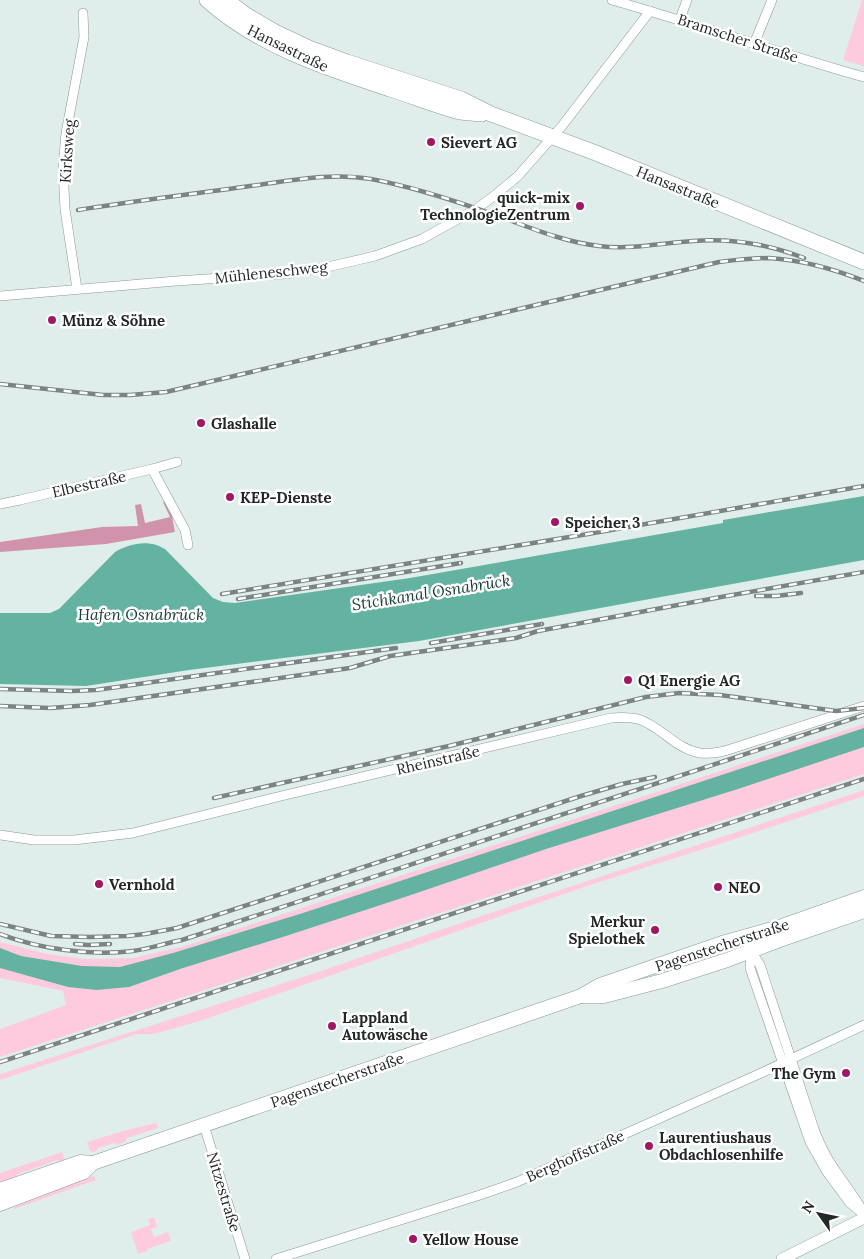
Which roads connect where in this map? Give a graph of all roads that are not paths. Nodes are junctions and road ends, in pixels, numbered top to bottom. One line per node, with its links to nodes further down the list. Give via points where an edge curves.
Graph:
1 (207, 0): 11 (main road, Hansastraße, via 272,44 333,70 457,111)
2 (226, 0): 11 (main road, Hansastraße, via 275,32 309,48 461,99)
3 (612, 0): 6 (street, Bramscher Straße)
4 (687, 0): 8 (street)
5 (772, 0): 9 (street)
6 (650, 11): 8 (street, Bramscher Straße); 12 (street, Mühleneschweg)
7 (83, 13): 14 (street, Kirksweg, via 84,37 66,133 63,168 65,209)
8 (680, 20): 9 (street, Bramscher Straße)
9 (754, 44): 10 (street, Bramscher Straße)
10 (864, 78)
11 (491, 114): 12 (main road, Hansastraße)
12 (553, 136): 13 (main road, Hansastraße); 14 (street, Mühleneschweg, via 518,176 476,208 422,239 375,256 285,274)
13 (864, 262)
14 (77, 289): 15 (street, Mühleneschweg)
15 (0, 296)
16 (177, 462): 17 (street, Elbestraße)
17 (152, 469): 18 (street, Elbestraße); 19 (street, via 185,530)
18 (0, 504)
19 (188, 545)
20 (864, 706): 21 (street, Rheinstraße, via 707,754 675,743 640,720 611,718 133,833 74,840 34,840)
21 (0, 835)
22 (864, 898): 24 (main road, Pagenstecherstraße)
23 (864, 911): 25 (main road, Pagenstecherstraße)
24 (746, 936): 25 (street); 26 (main road, Pagenstecherstraße, via 600,985)
25 (751, 951): 26 (main road, Pagenstecherstraße, via 662,981 604,996); 28 (street, via 750,968)
26 (581, 996): 29 (main road, Pagenstecherstraße)
27 (864, 1025): 28 (street, Berghoffstraße)
28 (787, 1062): 33 (street, via 817,1156 850,1203); 35 (street, Berghoffstraße, via 504,1187)
29 (204, 1125): 30 (main road, Pagenstecherstraße); 34 (street, Nitzestraße)
30 (93, 1163): 31 (main road, Pagenstecherstraße, via 80,1162); 32 (main road, Pagenstecherstraße, via 84,1172)
31 (0, 1190)
32 (0, 1204)
33 (864, 1215): 36 (street)
34 (245, 1259)
35 (276, 1259)
36 (782, 1259)

